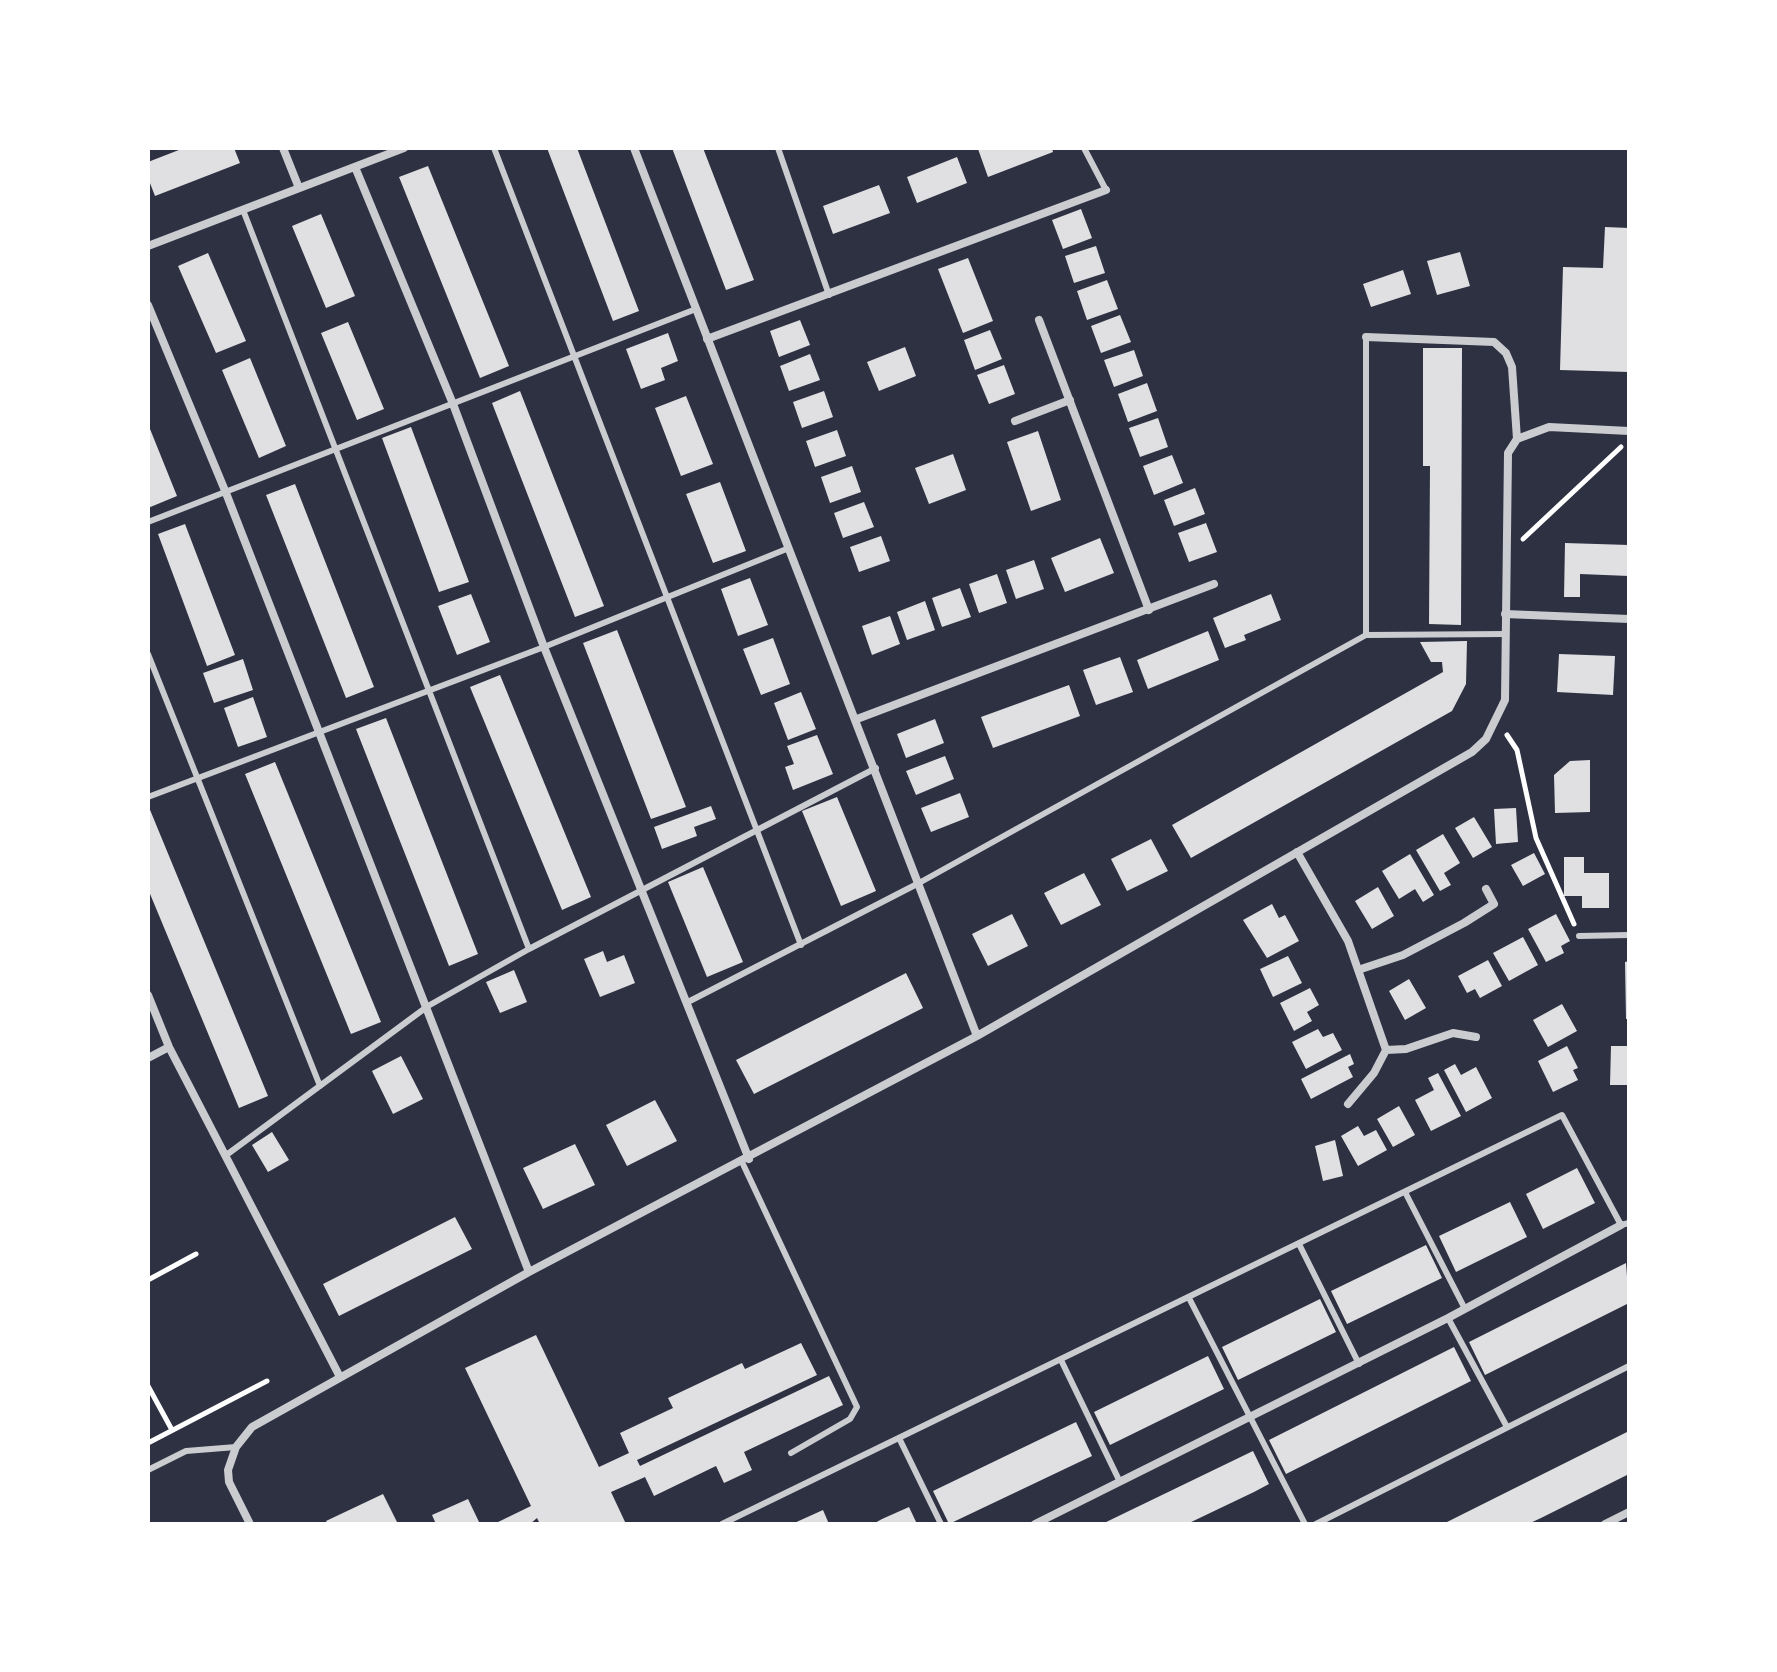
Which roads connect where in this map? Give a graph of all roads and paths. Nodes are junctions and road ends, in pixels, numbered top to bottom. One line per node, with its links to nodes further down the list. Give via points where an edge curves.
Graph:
1 (283, 148): 9 (street)
2 (404, 148): 8 (street)
3 (494, 148): 19 (lane)
4 (634, 148): 15 (street)
5 (790, 148): 7 (lane)
6 (1084, 148): 10 (lane)
7 (779, 150): 13 (lane)
8 (355, 167): 9 (street); 21 (street)
9 (299, 188): 11 (street)
10 (1106, 190): 13 (street)
11 (243, 210): 12 (street); 26 (lane)
12 (148, 246)
13 (829, 295): 18 (street)
14 (148, 305): 27 (street)
15 (696, 309): 18 (street); 19 (lane)
16 (1039, 320): 20 (street)
17 (1366, 337): 24 (street, via 1494,342 1512,367); 37 (lane)
18 (707, 339): 29 (street)
19 (575, 358): 21 (lane); 32 (lane)
20 (1070, 400): 22 (street); 33 (street)
21 (453, 404): 26 (lane); 38 (street)
22 (1015, 421)
23 (1629, 431): 24 (street, via 1549,427)
24 (1517, 439): 30 (street, via 1508,453)
25 (1629, 439): 30 (path)
26 (336, 449): 27 (lane); 40 (lane)
27 (226, 493): 28 (lane); 43 (street)
28 (148, 522)
29 (789, 548): 32 (lane); 41 (street)
30 (1505, 556): 34 (street)
31 (1214, 584): 33 (street)
32 (666, 598): 38 (lane); 47 (lane)
33 (1149, 610): 41 (street)
34 (1505, 614): 35 (street); 36 (street)
35 (1629, 619)
36 (1506, 634): 37 (lane); 42 (street, via 1505,700)
37 (1366, 635): 49 (lane)
38 (544, 647): 40 (lane); 51 (street)
39 (148, 654): 45 (lane)
40 (429, 692): 43 (lane); 55 (lane)
41 (857, 719): 44 (street)
42 (1497, 721): 48 (street, via 1472,752); 53 (path, via 1517,750 1536,838)
43 (318, 733): 45 (lane); 59 (street)
44 (876, 768): 47 (lane); 49 (street)
45 (198, 778): 46 (lane); 65 (lane)
46 (148, 797)
47 (757, 830): 51 (lane); 54 (lane)
48 (1297, 852): 56 (street, via 1348,941); 60 (street)
49 (919, 883): 54 (lane); 60 (street)
50 (1486, 889): 56 (street, via 1494,904 1464,923 1403,955)
51 (640, 890): 55 (lane); 58 (street)
52 (1629, 935): 53 (lane)
53 (1579, 936)
54 (801, 945): 58 (lane)
55 (529, 949): 59 (lane)
56 (1358, 970): 63 (street)
57 (148, 995): 62 (street)
58 (686, 1003): 68 (street)
59 (428, 1006): 65 (lane); 73 (street)
60 (977, 1036): 68 (street)
61 (1476, 1037): 63 (street, via 1453,1033)
62 (169, 1047): 64 (street); 67 (street)
63 (1386, 1050): 66 (street)
64 (148, 1058)
65 (320, 1086): 67 (lane)
66 (1348, 1104)
67 (225, 1156): 81 (street)
68 (746, 1160): 73 (street); 90 (lane, via 857,1407 850,1419)
69 (1405, 1192): 70 (lane, via 1562,1115); 71 (lane); 76 (lane)
70 (1625, 1224): 76 (street)
71 (1299, 1244): 75 (lane); 79 (lane)
72 (196, 1254): 74 (path)
73 (529, 1272): 81 (street)
74 (148, 1280)
75 (1189, 1298): 78 (lane); 84 (lane)
76 (1465, 1309): 77 (street)
77 (1448, 1318): 79 (street); 85 (lane)
78 (1061, 1360): 87 (lane); 92 (lane)
79 (1359, 1364): 84 (street)
80 (1629, 1366): 85 (lane)
81 (340, 1377): 89 (street, via 252,1427)
82 (267, 1381): 86 (path)
83 (148, 1386): 86 (path)
84 (1249, 1417): 92 (street); 98 (lane)
85 (1507, 1427): 99 (lane)
86 (172, 1430): 88 (path)
87 (900, 1440): 95 (lane); 96 (lane)
88 (148, 1443)
89 (236, 1447): 91 (lane, via 186,1451); 94 (street, via 229,1482)
90 (791, 1453)
91 (148, 1470)
92 (1119, 1480): 97 (street)
93 (1629, 1512): 100 (street)
94 (250, 1524)
95 (722, 1524)
96 (941, 1524)
97 (1035, 1524)
98 (1305, 1524)
99 (1316, 1524)
100 (1605, 1524)

